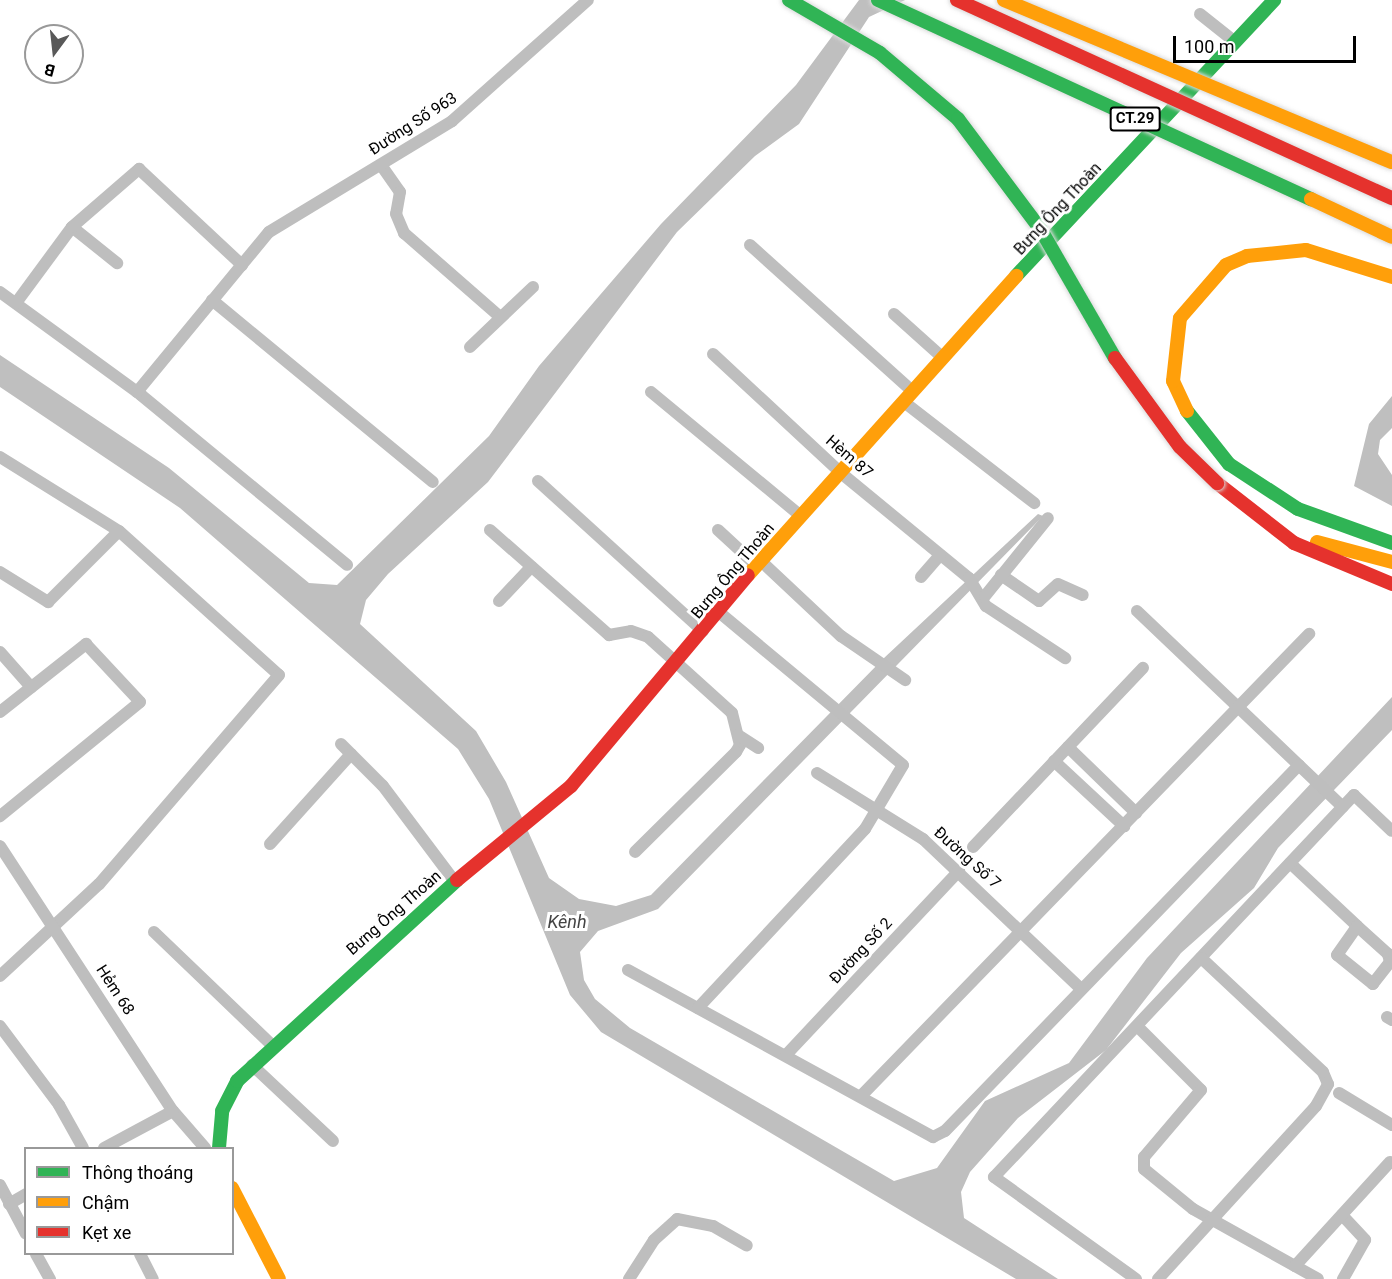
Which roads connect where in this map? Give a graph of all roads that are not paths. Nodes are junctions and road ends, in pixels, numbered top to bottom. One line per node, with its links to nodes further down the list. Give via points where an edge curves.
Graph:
1 (588, 0): 10 (street, Đường Số 963, via 467,109)
2 (789, 0): 35 (main road, bridge, via 880,53 958,120 1041,230 1122,371 1180,447)
3 (878, 0): 13 (main road, CT.29, bridge)
4 (957, 0): 11 (main road, CT.29, bridge)
5 (1004, 0): 9 (main road, bridge)
6 (1275, 0): 8 (main road, Bưng Ông Thoàn)
7 (1200, 14): 8 (street)
8 (1234, 41): 26 (main road, Bưng Ông Thoàn)
9 (1392, 162)
10 (381, 165): 16 (street, Đường Số 963, via 269,232); 23 (street, via 400,192 396,214 404,233)
11 (1392, 198)
12 (72, 227): 15 (street); 16 (street, via 140,169); 21 (street)
13 (1392, 237)
14 (750, 245): 29 (street)
15 (117, 264)
16 (242, 265): 20 (street, Đường Số 963)
17 (1392, 277): 41 (main road, via 1306,250 1247,256 1207,280 1180,318 1174,340 1173,381 1181,402 1229,464 1298,509)
18 (533, 287): 23 (street)
19 (0, 292): 21 (street)
20 (212, 300): 27 (street, Đường Số 963); 33 (street)
21 (16, 303): 27 (street)
22 (894, 314): 26 (street)
23 (498, 315): 24 (street)
24 (470, 347)
25 (713, 354): 31 (street, Hèm 87)
26 (942, 357): 29 (main road, Bưng Ông Thoàn)
27 (137, 392): 45 (street)
28 (651, 392): 36 (street)
29 (908, 397): 31 (main road, Bưng Ông Thoàn); 34 (street)
30 (0, 457): 39 (street)
31 (842, 473): 36 (main road, Bưng Ông Thoàn); 42 (street, Hèm 87)
32 (538, 481): 56 (street)
33 (434, 482)
34 (1034, 503)
35 (1245, 508): 43 (main road, via 1302,537); 50 (main road, via 1294,543)
36 (801, 516): 44 (main road, Bưng Ông Thoàn)
37 (1048, 518): 48 (street)
38 (718, 530): 44 (street)
39 (119, 531): 47 (street, via 48,602); 88 (street, via 279,675 149,828)
40 (490, 531): 46 (street)
41 (1392, 543)
42 (940, 555): 49 (street); 51 (street, Hèm 87)
43 (1392, 562)
44 (759, 563): 55 (main road, Bưng Ông Thoàn); 62 (street, via 874,660)
45 (347, 565)
46 (531, 567): 53 (street); 60 (street, via 609,635 639,632)
47 (0, 572)
48 (1001, 576): 51 (street); 52 (street, via 1040,601 1058,584)
49 (921, 577)
50 (1392, 584)
51 (983, 592): 59 (street, Hèm 87, via 986,606)
52 (1083, 595)
53 (499, 602)
54 (1137, 611): 64 (street)
55 (720, 613): 56 (main road, Bưng Ông Thoàn); 75 (street, via 829,699 903,765)
56 (703, 631): 60 (main road, Bưng Ông Thoàn)
57 (1308, 634): 64 (street)
58 (0, 652): 63 (street)
59 (1065, 658)
60 (677, 661): 66 (street, via 732,713); 86 (main road, Bưng Ông Thoàn, via 550,806)
61 (1143, 668): 68 (street)
62 (900, 676)
63 (31, 687): 65 (street); 77 (street, via 86,644 140,702)
64 (1239, 707): 72 (street); 76 (street)
65 (0, 712)
66 (738, 735): 69 (street); 83 (street, via 736,752)
67 (340, 744): 70 (street)
68 (1068, 747): 71 (street); 76 (street)
69 (758, 748)
70 (351, 754): 80 (street); 86 (street)
71 (1054, 761): 78 (street); 82 (street)
72 (1299, 765): 74 (street); 94 (street)
73 (817, 772): 75 (street, Đường Số 7)
74 (1339, 804): 79 (street, via 1354,795); 84 (street)
75 (880, 810): 85 (street, Đường Số 7); 95 (street)
76 (1136, 813): 78 (street)
77 (0, 816)
78 (1124, 826): 89 (street)
79 (1392, 831)
80 (270, 844)
81 (0, 846): 88 (street, Hẻm 68)
82 (974, 847)
83 (635, 852)
84 (1290, 864): 87 (street); 91 (street)
85 (959, 871): 89 (street, Đường Số 7); 99 (street, Đường Số 2)
86 (460, 878): 98 (main road, Bưng Ông Thoàn)
87 (1357, 926): 87 (street, via 1390,958 1373,984 1337,955)
88 (55, 928): 93 (street); 103 (street, Hẻm 68)
89 (1020, 928): 94 (street, Đường Số 7); 102 (street)
90 (154, 932): 98 (street)
91 (1201, 958): 97 (street); 116 (street, via 1323,1072 1328,1084 1316,1107)
92 (628, 970): 95 (street)
93 (0, 976)
94 (1080, 988): 102 (street, via 945,1131 933,1137)
95 (698, 1008): 99 (street)
96 (0, 1026): 106 (street, via 59,1105)
97 (1138, 1027): 116 (street, via 1201,1090 1142,1165 1174,1196); 126 (street, via 994,1177)
98 (272, 1045): 100 (main road, Bưng Ông Thoàn)
99 (786, 1055): 102 (street)
100 (252, 1065): 105 (street); 109 (main road, Bưng Ông Thoàn, via 222,1111)
101 (1340, 1093): 104 (street)
102 (861, 1096)
103 (173, 1111): 107 (street); 108 (street, Hẻm 68)
104 (1392, 1125)
105 (333, 1141)
106 (82, 1147)
107 (108, 1147)
108 (203, 1147)
109 (219, 1147)
110 (1390, 1162): 115 (street)
111 (0, 1185): 114 (street)
112 (234, 1192): 124 (main road)
113 (24, 1195): 114 (street)
114 (9, 1204): 117 (street)
115 (1342, 1215): 121 (street); 129 (street, via 1365,1240)
116 (1212, 1220): 121 (street); 127 (street)
117 (24, 1230)
118 (747, 1246): 125 (street, via 713,1226 677,1219 654,1239)
119 (37, 1255): 122 (street)
120 (141, 1255): 123 (street)
121 (1295, 1266): 128 (street)
122 (50, 1279)
123 (153, 1279)
124 (279, 1279)
125 (628, 1279)
126 (1136, 1279)
127 (1158, 1279)
128 (1318, 1279)
129 (1343, 1279)

